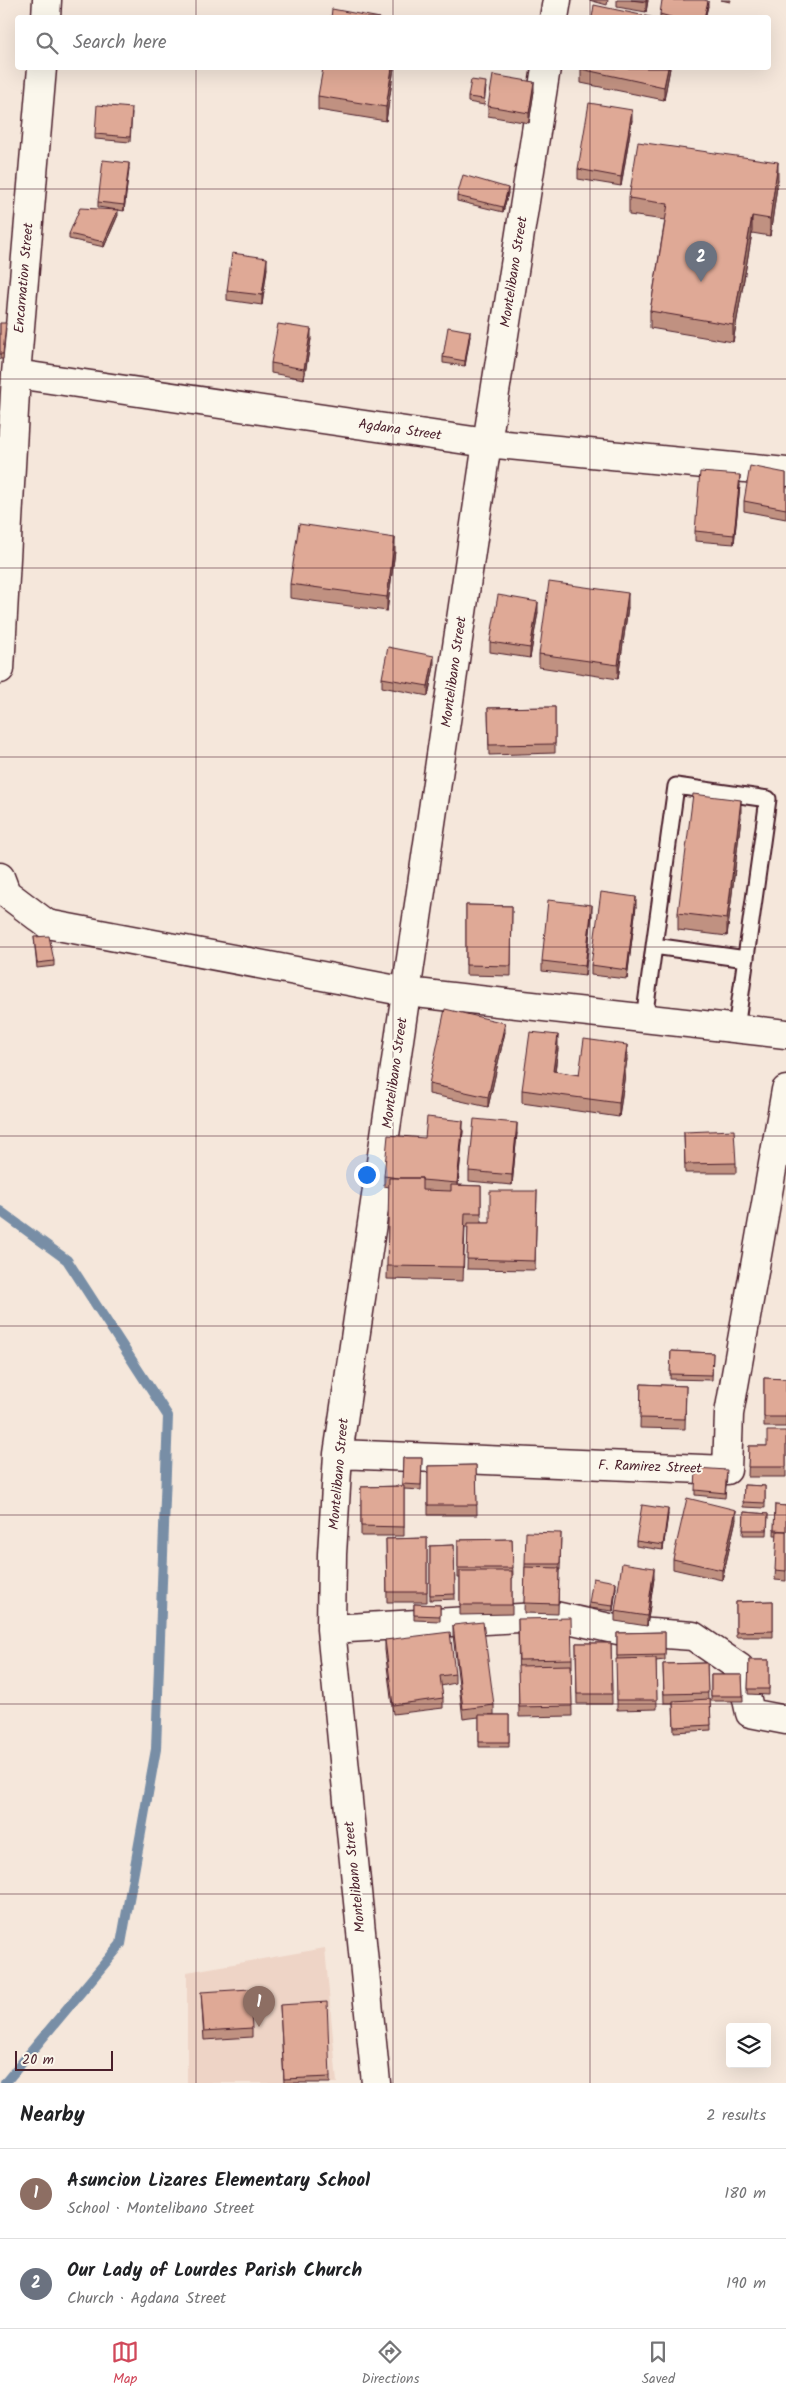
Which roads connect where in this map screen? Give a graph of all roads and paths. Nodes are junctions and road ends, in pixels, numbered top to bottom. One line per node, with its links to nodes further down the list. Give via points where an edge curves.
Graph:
1 (47, 0): 3 (street)
2 (557, 0): 4 (street)
3 (46, 15)
4 (554, 15)
5 (42, 70): 7 (street, Encarnation Street)
6 (546, 70): 8 (street, Montelibano Street)
7 (16, 374): 8 (street, Agdana Street); 10 (street, Encarnation Street)
8 (487, 443): 9 (street, Agdana Street); 14 (street, Montelibano Street)
9 (786, 472)
10 (0, 669)
11 (0, 877): 14 (street, via 6,893 47,924)
12 (654, 946): 13 (lane); 13 (lane, via 676,786 750,796 768,799); 15 (lane)
13 (746, 959): 16 (lane)
14 (407, 992): 15 (street); 19 (street, Montelibano Street)
15 (644, 1019): 16 (street)
16 (736, 1029): 17 (street)
17 (786, 1034)
18 (786, 1090): 19 (street, F. Ramirez Street, via 729,1414 727,1470)
19 (338, 1454): 20 (street, Montelibano Street)
20 (331, 1629): 21 (street, via 555,1616 623,1631 693,1636 740,1668 750,1712); 22 (street, Montelibano Street)
21 (786, 1720)
22 (376, 2083)

